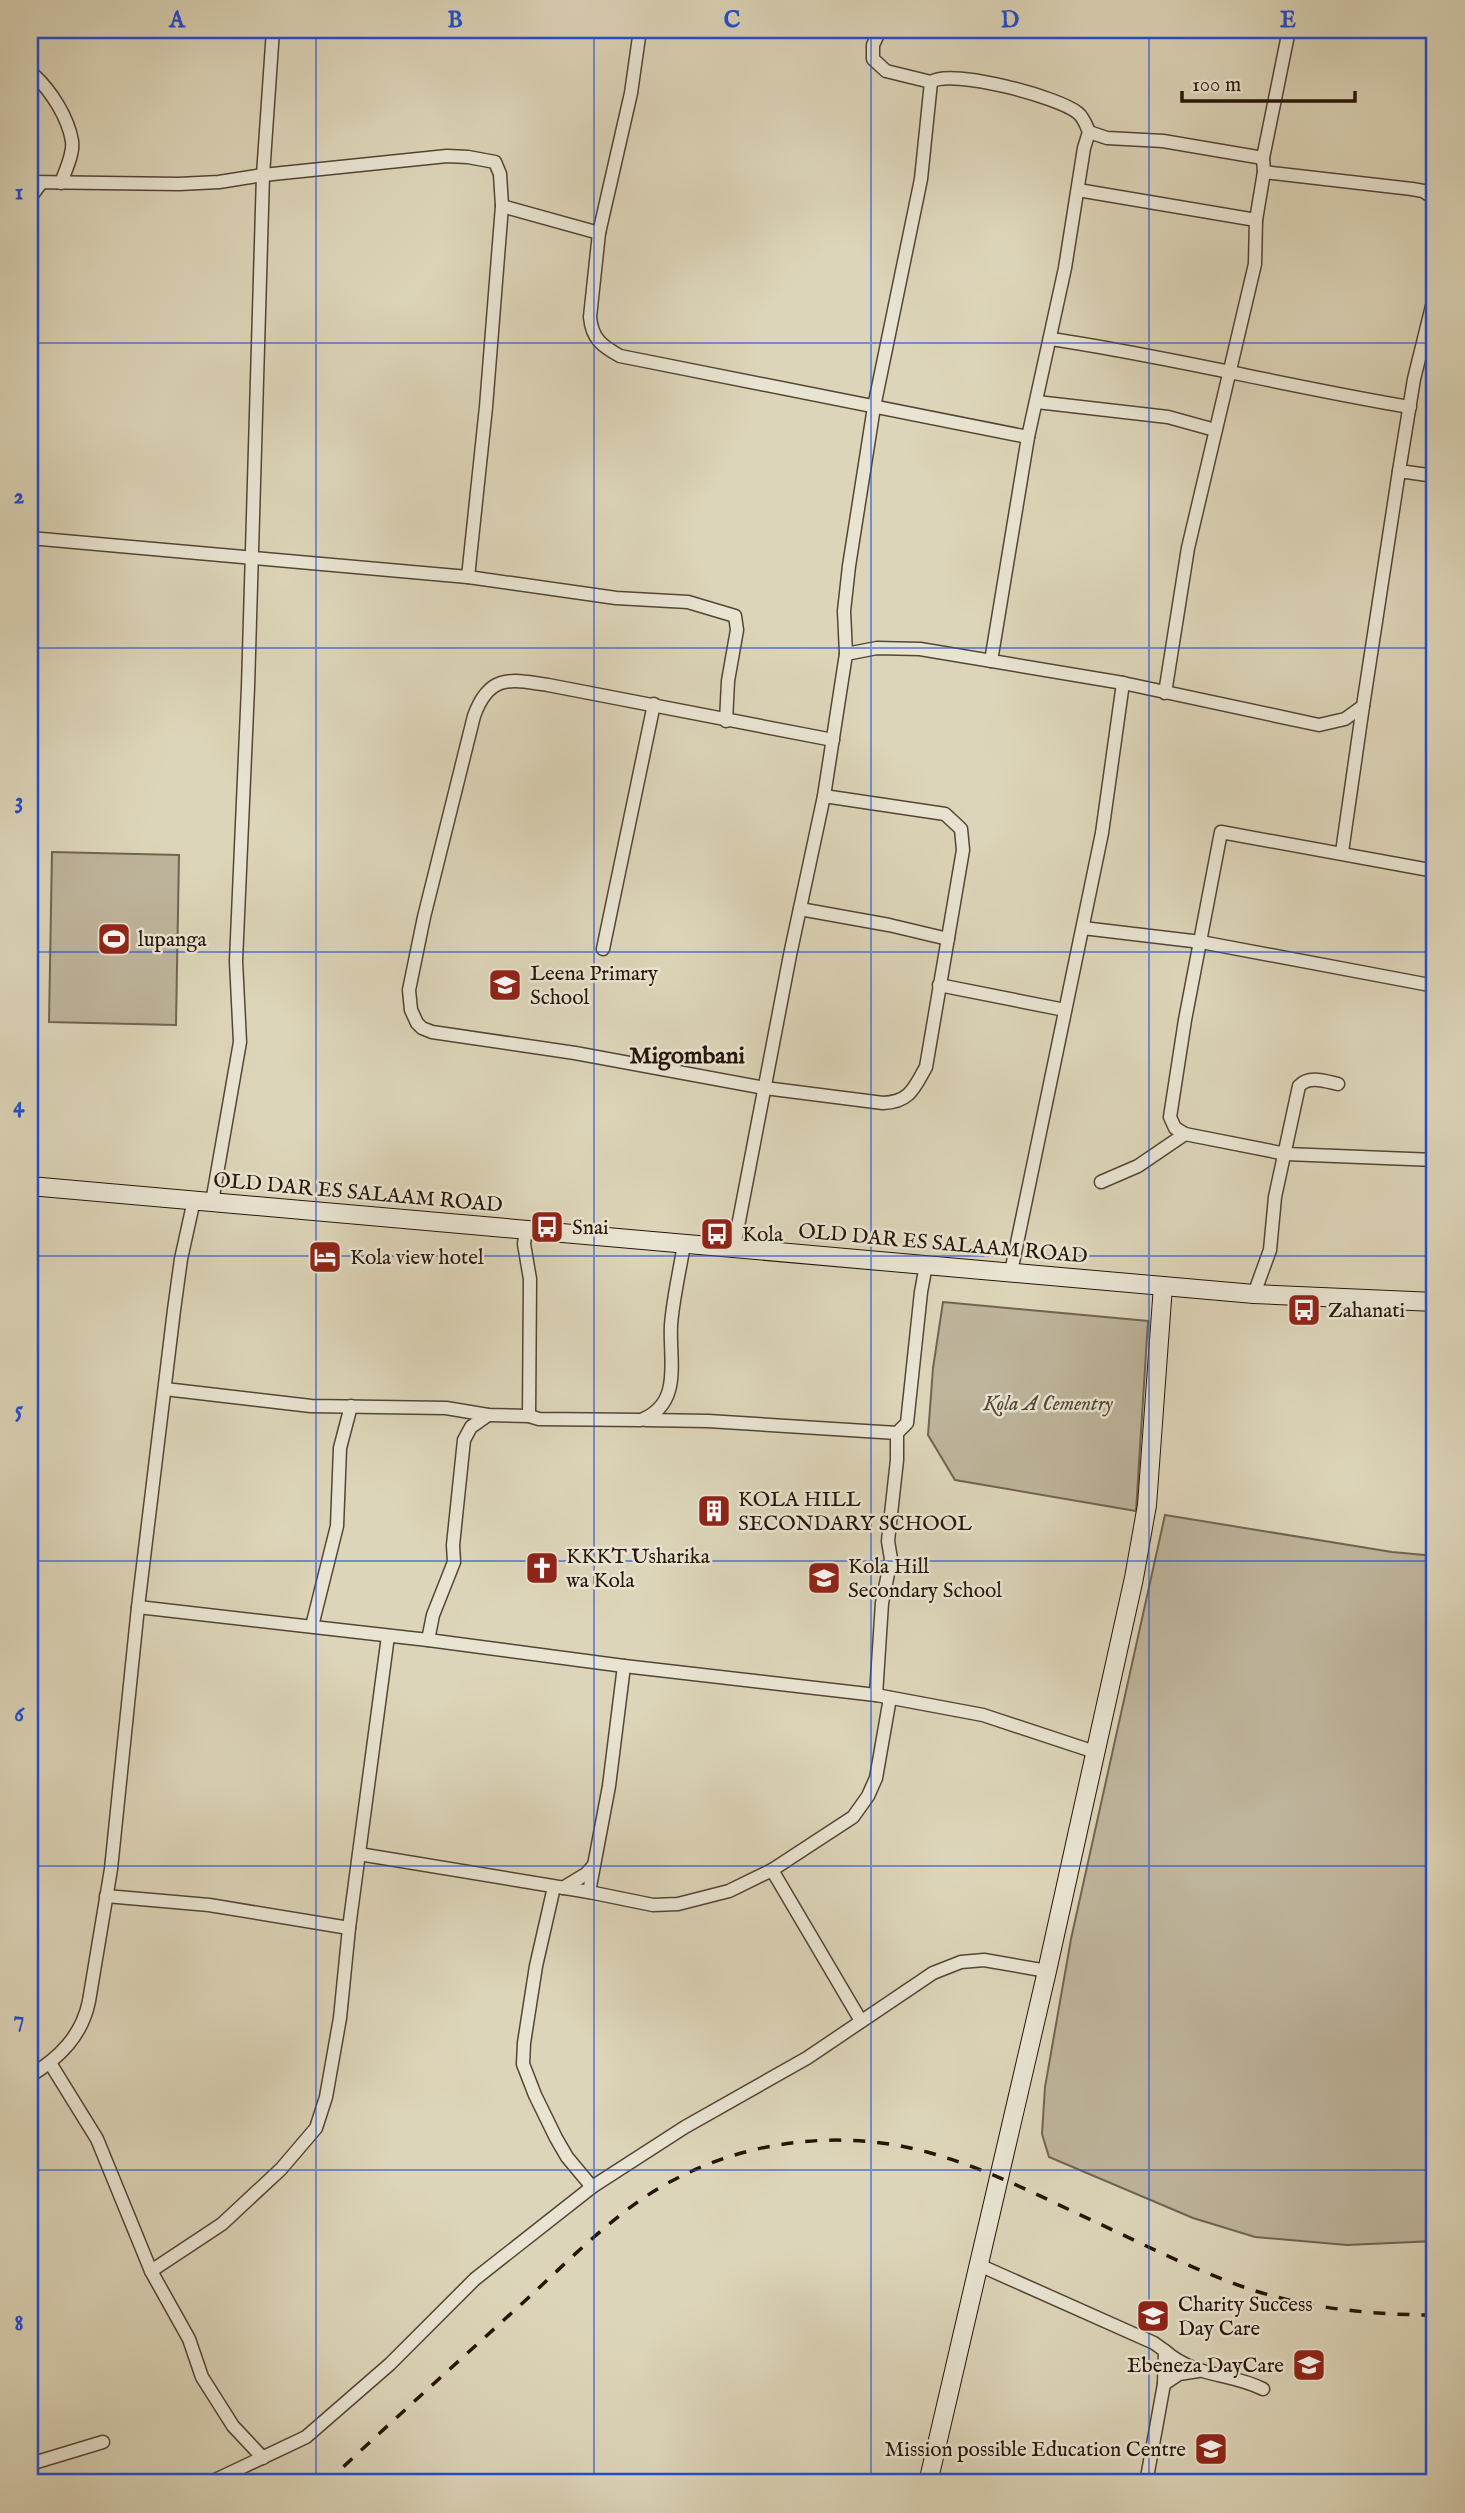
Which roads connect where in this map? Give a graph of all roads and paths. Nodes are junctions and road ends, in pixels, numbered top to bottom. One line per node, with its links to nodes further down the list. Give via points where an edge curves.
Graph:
1 (274, 30): 10 (street)
2 (640, 30): 18 (street, via 631,93)
3 (880, 30): 6 (street, via 873,45 876,65)
4 (1289, 30): 8 (street)
5 (34, 75): 12 (street, via 55,97 72,141)
6 (931, 82): 7 (street, via 954,78 1028,92 1078,113); 24 (street, via 921,179)
7 (1089, 132): 8 (street); 13 (street)
8 (1263, 158): 9 (street)
9 (1264, 172): 15 (street, via 1412,189); 17 (street)
10 (263, 175): 12 (street, via 205,183); 16 (street, via 468,157 495,162); 31 (street)
11 (36, 182): 12 (street); 14 (street)
12 (61, 183)
13 (1078, 190): 17 (street); 21 (street)
14 (30, 198)
15 (1435, 199)
16 (502, 206): 18 (street); 32 (street)
17 (1256, 220): 22 (street, via 1255,264)
18 (599, 233): 24 (street, via 590,317 591,330 603,346 620,356)
19 (1435, 289): 20 (street)
20 (1434, 304): 25 (street)
21 (1051, 339): 22 (street); 23 (street)
22 (1229, 371): 25 (street); 26 (street)
23 (1037, 402): 26 (street, via 1168,417); 27 (street)
24 (874, 407): 27 (street); 33 (street, via 849,566)
25 (1410, 407): 28 (street)
26 (1215, 430): 36 (street, via 1188,548)
27 (1028, 437): 34 (street)
28 (1399, 471): 29 (street); 38 (street)
29 (1435, 476)
30 (30, 537): 31 (street)
31 (250, 556): 32 (street); 59 (street, via 236,961 240,1042)
32 (468, 577): 39 (street, via 688,603 735,616)
33 (846, 653): 34 (street, via 920,649); 40 (street)
34 (990, 661): 35 (street)
35 (1123, 683): 36 (street); 45 (street)
36 (1165, 693): 38 (street, via 1319,725 1345,719)
37 (654, 704): 39 (street); 48 (street); 53 (street, via 525,681 493,685 480,699 424,917 409,990 411,1010 419,1026 432,1032)
38 (1363, 706): 42 (street)
39 (726, 721): 40 (street)
40 (833, 740): 41 (street)
41 (824, 796): 44 (street); 46 (street, via 944,814 961,829)
42 (1342, 852): 43 (street); 47 (street, via 1221,832)
43 (1435, 871)
44 (800, 909): 46 (street); 53 (street)
45 (1083, 928): 47 (street); 51 (street)
46 (948, 939): 50 (street)
47 (1201, 942): 49 (street); 54 (street, via 1170,1117 1175,1128)
48 (604, 949)
49 (1435, 984)
50 (939, 985): 51 (street); 53 (street, via 926,1067 911,1093 899,1103)
51 (1065, 1010): 64 (street)
52 (1338, 1084): 55 (street, via 1320,1080 1299,1086)
53 (765, 1088): 62 (street)
54 (1185, 1134): 55 (street); 57 (street, via 1138,1166)
55 (1286, 1154): 56 (street); 66 (street, via 1275,1197 1270,1250)
56 (1435, 1160)
57 (1101, 1182)
58 (30, 1186): 59 (main road, OLD DAR ES SALAAM ROAD)
59 (203, 1201): 60 (main road, OLD DAR ES SALAAM ROAD); 68 (street, via 181,1259)
60 (526, 1229): 61 (main road, OLD DAR ES SALAAM ROAD); 71 (street)
61 (684, 1244): 62 (main road, OLD DAR ES SALAAM ROAD); 72 (street, via 671,1325 673,1377 662,1407)
62 (734, 1247): 63 (main road, OLD DAR ES SALAAM ROAD)
63 (926, 1265): 64 (main road, OLD DAR ES SALAAM ROAD); 73 (street, via 906,1423)
64 (1011, 1272): 65 (main road, OLD DAR ES SALAAM ROAD)
65 (1163, 1286): 66 (main road, OLD DAR ES SALAAM ROAD); 81 (main road, via 1147,1505)
66 (1254, 1294): 67 (main road, OLD DAR ES SALAAM ROAD)
67 (1435, 1302)
68 (166, 1389): 69 (street, via 312,1406); 74 (street)
69 (351, 1406): 70 (street, via 446,1408); 75 (street, via 340,1448 337,1526)
70 (488, 1415): 71 (street); 77 (street, via 471,1427 464,1440 454,1562)
71 (529, 1416): 72 (street)
72 (641, 1420): 73 (street)
73 (897, 1433): 79 (street, via 888,1541 891,1559 882,1603)
74 (138, 1607): 75 (street); 87 (street)
75 (312, 1626): 76 (street)
76 (388, 1636): 77 (street); 82 (street)
77 (428, 1640): 78 (street)
78 (624, 1666): 79 (street); 83 (street)
79 (876, 1695): 80 (street)
80 (890, 1698): 81 (street, via 983,1715); 84 (street, via 876,1778 868,1796 853,1817)
81 (1095, 1752): 89 (main road)
82 (359, 1854): 85 (street); 88 (street)
83 (595, 1865): 85 (street); 86 (street)
84 (772, 1870): 86 (street, via 729,1891 678,1904 653,1905); 90 (street)
85 (559, 1888): 86 (street); 93 (street, via 536,1966 523,2064 567,2157)
86 (589, 1892)
87 (106, 1896): 88 (street, via 209,1905); 91 (street, via 86,2017)
88 (349, 1928): 95 (street, via 336,2039 316,2128 281,2169 222,2224)
89 (1047, 1971): 90 (street, via 984,1960 961,1962 933,1973); 94 (main road)
90 (861, 2021): 93 (street)
91 (51, 2063): 92 (street); 95 (street, via 97,2139)
92 (30, 2076)
93 (592, 2188): 101 (street, via 475,2279 390,2364 306,2437)
94 (979, 2265): 96 (street); 104 (main road)
95 (151, 2271): 101 (street, via 189,2339 202,2377 233,2426)
96 (1165, 2351): 97 (street); 98 (street)
97 (1199, 2371): 98 (street, via 1179,2374); 99 (street)
98 (1164, 2384): 105 (street)
99 (1263, 2389)
100 (103, 2442): 102 (street)
101 (263, 2458): 103 (street)
102 (30, 2464)
103 (209, 2483)
104 (928, 2483)
105 (1146, 2483)

